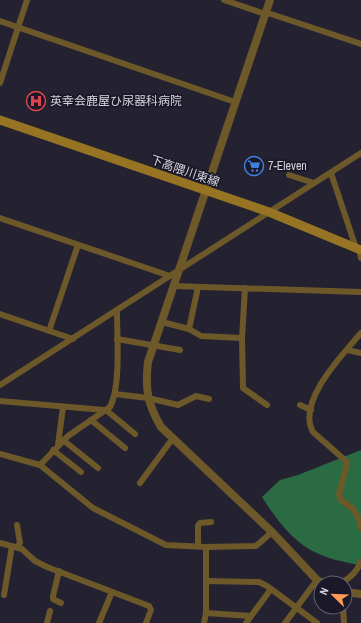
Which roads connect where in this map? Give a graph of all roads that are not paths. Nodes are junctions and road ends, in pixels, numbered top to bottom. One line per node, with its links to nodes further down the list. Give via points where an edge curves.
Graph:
1 (27, 0): 6 (street)
2 (224, 0): 4 (street)
3 (270, 0): 4 (street)
4 (265, 13): 7 (street); 9 (street)
5 (0, 21): 6 (street)
6 (18, 27): 8 (street); 9 (street)
7 (361, 44)
8 (0, 83)
9 (235, 102): 15 (street)
10 (0, 120): 15 (main road, 下高隈川東線)
11 (361, 153): 12 (street)
12 (331, 173): 14 (street); 19 (street)
13 (289, 174): 14 (street)
14 (314, 183): 16 (street)
15 (206, 190): 16 (main road, 下高隈川東線); 20 (street)
16 (269, 212): 19 (main road, 下高隈川東線); 20 (street)
17 (0, 218): 18 (street)
18 (78, 245): 21 (street); 30 (street)
19 (359, 252)
20 (180, 269): 21 (street); 22 (street)
21 (170, 276): 26 (street)
22 (174, 286): 23 (street); 28 (street)
23 (198, 287): 24 (street); 29 (street)
24 (245, 288): 25 (street); 32 (street)
25 (361, 292)
26 (117, 311): 33 (street); 34 (street)
27 (0, 314): 30 (street)
28 (162, 322): 29 (street); 35 (street)
29 (189, 329): 32 (street, via 201,336)
30 (49, 331): 33 (street)
31 (361, 333): 37 (street)
32 (242, 338): 44 (street, via 242,388)
33 (73, 339): 39 (street)
34 (117, 339): 35 (street); 40 (street)
35 (154, 346): 36 (street); 41 (street, via 148,362)
36 (180, 350)
37 (347, 350): 38 (street); 48 (street, via 323,378)
38 (361, 353)
39 (0, 385)
40 (115, 394): 41 (street); 47 (street, via 110,407)
41 (148, 398): 42 (street, via 178,404 196,396); 51 (street, via 152,412 161,427)
42 (209, 399)
43 (0, 401): 46 (street)
44 (267, 405)
45 (300, 405): 48 (street)
46 (63, 407): 47 (street); 53 (street)
47 (105, 410): 49 (street); 50 (street)
48 (310, 410): 63 (street, via 310,427 313,432 347,464 339,494 341,500 353,509)
49 (91, 420): 52 (street); 54 (street)
50 (135, 434)
51 (173, 438): 60 (street); 64 (street)
52 (63, 440): 53 (street); 58 (street)
53 (58, 445): 55 (street)
54 (125, 448)
55 (53, 450): 57 (street); 59 (street)
56 (0, 454): 57 (street)
57 (40, 464): 66 (street, via 93,508 122,524 166,545)
58 (98, 468)
59 (81, 472)
60 (140, 483)
61 (211, 522): 66 (street, via 200,523 198,526)
62 (17, 525): 67 (street, via 20,543)
63 (361, 528)
64 (272, 532): 68 (street, via 256,546); 71 (street)
65 (0, 544): 67 (street)
66 (198, 546): 68 (street)
67 (14, 547): 70 (street, via 22,548 35,561); 77 (street)
68 (206, 547): 73 (street)
69 (361, 561): 72 (street)
70 (59, 572): 76 (street); 78 (street, via 53,599)
71 (313, 575)
72 (353, 575)
73 (206, 581): 74 (street, via 259,582); 81 (street)
74 (271, 589): 79 (street); 82 (street)
75 (313, 590): 79 (street)
76 (112, 592): 84 (street); 85 (street, via 148,606 151,610)
77 (4, 595)
78 (61, 603)
79 (296, 608): 88 (street); 89 (street)
80 (50, 611): 83 (street)
81 (206, 613): 82 (street); 86 (street)
82 (251, 616): 87 (street)
83 (47, 623)
84 (100, 623)
85 (146, 623)
86 (204, 623)
87 (246, 623)
88 (285, 623)
89 (317, 623)

